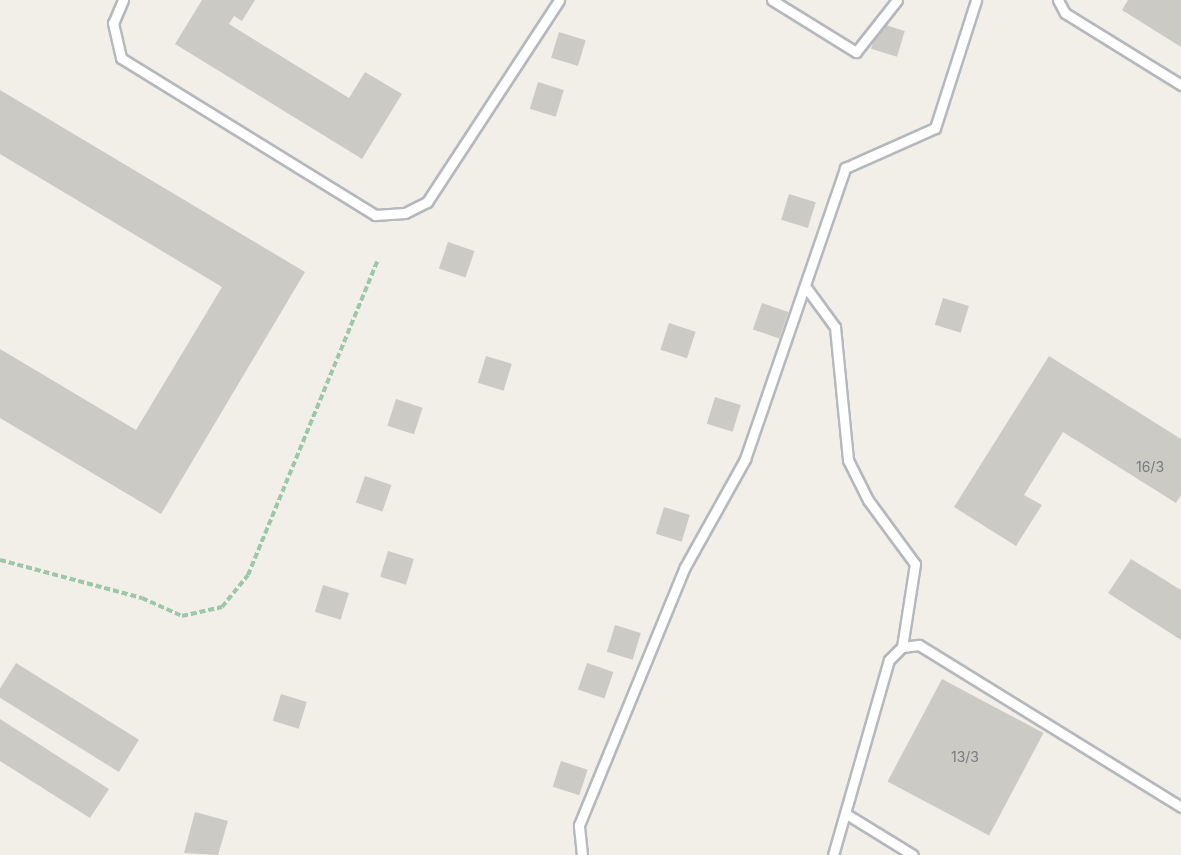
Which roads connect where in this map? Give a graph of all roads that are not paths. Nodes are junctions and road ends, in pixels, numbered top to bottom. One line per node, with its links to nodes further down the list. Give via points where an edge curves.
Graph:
1 (123, 0): 2 (lane, via 113,23 121,58 375,214 405,213 427,202)
2 (560, 0)
3 (772, 0): 4 (lane, via 856,52)
4 (897, 0)
5 (976, 0): 8 (lane, via 935,128 845,168)
6 (1058, 0): 7 (lane, via 1065,13)
7 (1181, 85)
8 (805, 286): 9 (lane, via 835,327 848,460 868,500 915,564); 12 (lane, via 745,459 685,567 622,712 579,825)
9 (902, 646): 10 (lane, via 919,645); 11 (lane, via 890,660)
10 (1181, 807)
11 (848, 815): 13 (lane); 14 (lane)
12 (582, 855)
13 (833, 855)
14 (913, 855)

